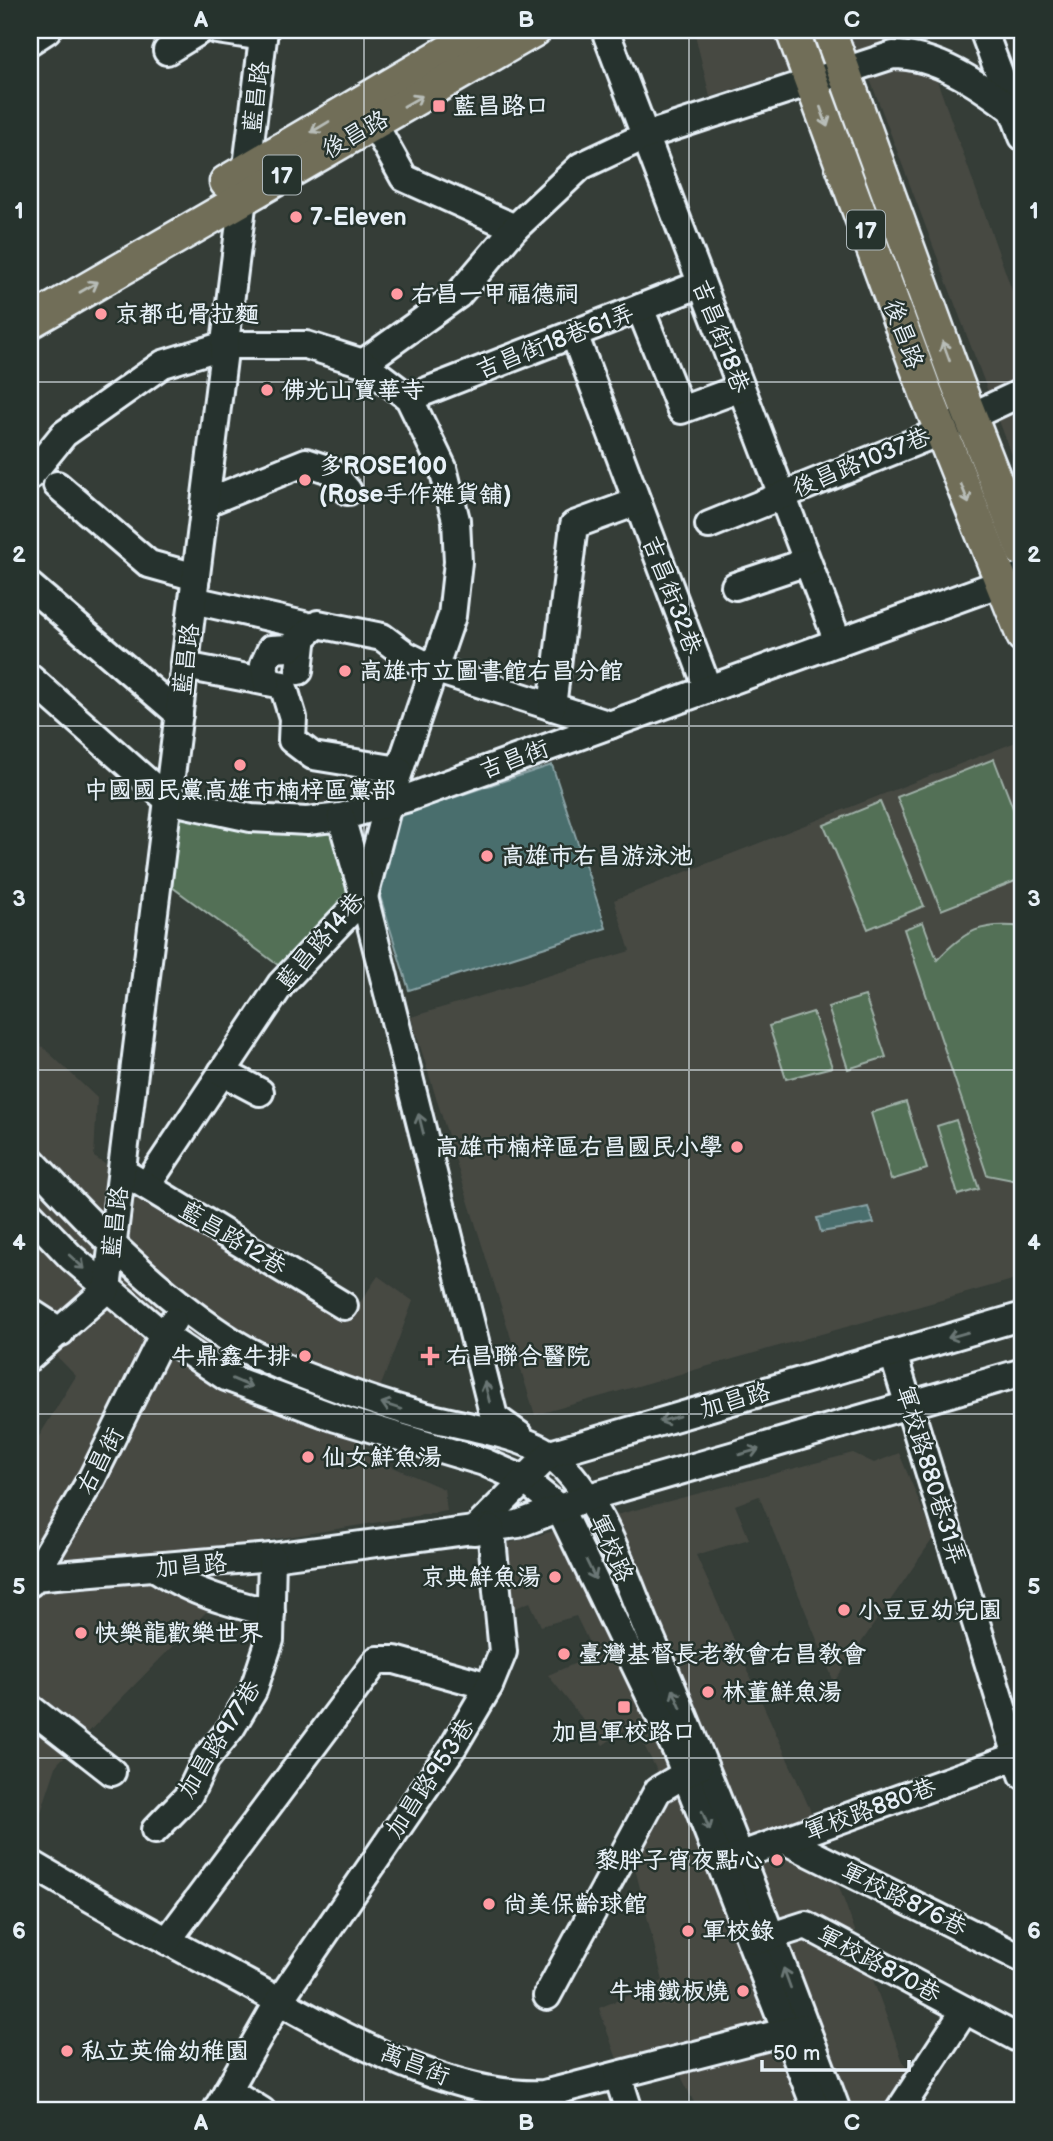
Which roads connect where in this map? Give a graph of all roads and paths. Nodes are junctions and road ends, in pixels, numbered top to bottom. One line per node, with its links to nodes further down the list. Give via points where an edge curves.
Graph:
1 (47, 30): 11 (street)
2 (201, 30): 12 (street)
3 (217, 30): 10 (street)
4 (484, 30): 19 (main road, 後昌路 / 17, one-way to 19)
5 (535, 30): 16 (main road, 後昌路 / 17, one-way to 5)
6 (605, 30): 17 (street, 吉昌街18巷)
7 (792, 30): 14 (main road, 後昌路 / 17)
8 (829, 30): 13 (main road, 後昌路 / 17)
9 (983, 30): 15 (street)
10 (264, 33): 19 (street, 藍昌路)
11 (30, 41)
12 (167, 51)
13 (843, 69): 14 (street); 15 (street, via 907,55 978,84); 31 (main road, 後昌路 / 17, one-way to 13)
14 (811, 80): 17 (street); 32 (main road, 後昌路 / 17, one-way to 32)
15 (1012, 109): 18 (street)
16 (374, 124): 19 (main road, 後昌路 / 17); 20 (street, via 404,178)
17 (644, 137): 20 (street, via 581,166); 21 (street, 吉昌街18巷)
18 (1023, 137)
19 (245, 183): 22 (main road, 後昌路 / 17); 24 (main road, 後昌路 / 17, one-way to 19); 26 (street, 藍昌路)
20 (515, 228): 27 (street, via 458,295)
21 (701, 284): 23 (street, 吉昌街18巷61弄); 28 (street, 吉昌街18巷)
22 (30, 297)
23 (640, 308): 25 (street, 吉昌街18巷61弄); 28 (street, via 681,410)
24 (30, 322)
25 (574, 334): 30 (street, 吉昌街18巷61弄); 37 (street, 吉昌街32巷)
26 (225, 345): 27 (street, 藍昌路14巷, via 306,345); 33 (street, 藍昌路14巷, via 163,364 64,434); 38 (street, 藍昌路)
27 (363, 363): 30 (street, 藍昌路14巷)
28 (741, 388): 36 (street, 吉昌街18巷)
29 (1023, 392): 31 (street, 後昌路1037巷)
30 (409, 398): 49 (street, 藍昌路14巷, via 443,468 456,520 458,562 452,616)
31 (969, 415): 32 (street, 後昌路1037巷); 40 (main road, 後昌路 / 17)
32 (940, 430): 36 (street, 後昌路1037巷); 42 (main road, 後昌路 / 17, one-way to 42)
33 (30, 476)
34 (57, 485): 45 (street, via 149,564)
35 (348, 491): 38 (street, via 330,470 306,462)
36 (782, 494): 39 (street, 後昌路1037巷); 41 (street, 吉昌街18巷)
37 (637, 502): 53 (street, 吉昌街32巷); 54 (street, via 574,525)
38 (205, 503): 45 (street, 藍昌路)
39 (709, 525)
40 (1023, 551)
41 (807, 562): 44 (street); 47 (street, 吉昌街18巷)
42 (1012, 579): 46 (main road, 後昌路 / 17); 47 (street, 吉昌街)
43 (30, 586): 55 (street)
44 (735, 586)
45 (194, 588): 48 (street, 藍昌路); 50 (street, via 304,625)
46 (1023, 636)
47 (838, 642): 53 (street, 吉昌街)
48 (185, 666): 52 (street); 55 (street, 藍昌路)
49 (434, 669): 52 (street, via 382,637 318,624 290,648 271,649 264,664); 54 (street); 57 (street, 藍昌路14巷)
50 (299, 671)
51 (30, 678): 58 (street, 吉昌街)
52 (267, 682): 57 (street, via 283,685 293,718 292,740 313,756)
53 (708, 689): 56 (street, 吉昌街)
54 (552, 707): 56 (street)
55 (179, 714): 58 (street, 藍昌路)
56 (610, 724): 59 (street, 吉昌街)
57 (399, 770): 59 (street, 藍昌路14巷)
58 (168, 800): 60 (street, 吉昌街, via 251,818 307,821); 65 (street, 藍昌路)
59 (388, 804): 60 (street, 吉昌街); 61 (street, 藍昌路14巷)
60 (341, 817): 61 (street)
61 (365, 897): 62 (street, 藍昌路14巷, via 281,984); 80 (street, one-way to 61, via 494,1417)
62 (222, 1072): 63 (street); 66 (street, 藍昌路14巷)
63 (260, 1092)
64 (30, 1159): 68 (street)
65 (122, 1171): 66 (street, 藍昌路12巷); 68 (street, 藍昌路)
66 (147, 1185): 71 (street, 藍昌路12巷)
67 (30, 1214): 69 (street, one-way to 69)
68 (113, 1244): 69 (street, 藍昌路); 70 (street, 軍校路)
69 (107, 1289): 74 (street); 75 (street)
70 (184, 1305): 75 (street, 右昌街); 80 (street, 軍校路, one-way to 70, via 338,1389 274,1363 234,1343)
71 (344, 1306)
72 (30, 1312): 74 (street)
73 (1023, 1316): 76 (street, 加昌路, one-way to 76)
74 (61, 1332): 77 (street)
75 (163, 1335): 81 (street, 軍校路, one-way to 81, via 226,1377 267,1394 485,1462); 87 (street, 右昌街, via 92,1478)
76 (893, 1354): 79 (street, 軍校路880巷31弄); 80 (street, 加昌路, one-way to 80)
77 (30, 1357)
78 (1023, 1372): 79 (street, 加昌路)
79 (910, 1406): 82 (street, 加昌路, one-way to 79); 91 (street, 軍校路880巷31弄)
80 (550, 1454): 81 (street, 加昌路); 82 (street, 軍校路)
81 (523, 1479): 83 (street, 軍校路); 84 (street, 加昌路)
82 (589, 1497): 83 (street, 加昌路); 92 (street, 軍校路, one-way to 82)
83 (560, 1509): 84 (street, 加昌路); 92 (street, 軍校路, one-way to 92)
84 (483, 1530): 85 (street, 加昌路); 89 (street, 加昌路953巷, via 503,1652)
85 (272, 1557): 86 (street, 加昌路); 88 (street, 加昌路977巷)
86 (157, 1569): 87 (street, 加昌路); 88 (street, via 214,1599)
87 (32, 1580)
88 (271, 1613): 94 (street, 加昌路977巷, via 267,1652 253,1690 206,1759 189,1795)
89 (489, 1686): 99 (street, via 395,1660 377,1660); 102 (street, 加昌路953巷, via 453,1747)
90 (30, 1708): 93 (street)
91 (1021, 1761): 95 (street, 軍校路880巷)
92 (695, 1768): 96 (street, 軍校路); 101 (street, via 658,1790)
93 (112, 1772)
94 (155, 1830)
95 (784, 1840): 96 (street, 軍校路880巷); 100 (street, 軍校路876巷)
96 (732, 1859): 98 (street, 軍校路)
97 (30, 1863): 99 (street, 萬昌街)
98 (762, 1938): 103 (street, 軍校路870巷, via 806,1925); 104 (street, 軍校路)
99 (167, 1941): 102 (street, 萬昌街)
100 (1023, 1959)
101 (547, 1996)
102 (279, 2001): 107 (street, 萬昌街); 108 (street, 加昌路953巷)
103 (965, 2010): 105 (street, 軍校路870巷); 114 (street)
104 (797, 2030): 106 (street, 萬昌街); 112 (street, 軍校路); 113 (street, 軍校路)
105 (1023, 2041)
106 (618, 2076): 109 (street, 萬昌街); 111 (street)
107 (472, 2099): 109 (street, 萬昌街, via 506,2093)
108 (222, 2101): 110 (street)
109 (542, 2103)
110 (262, 2111)
111 (629, 2111)
112 (817, 2111)
113 (837, 2111)
114 (899, 2111)

